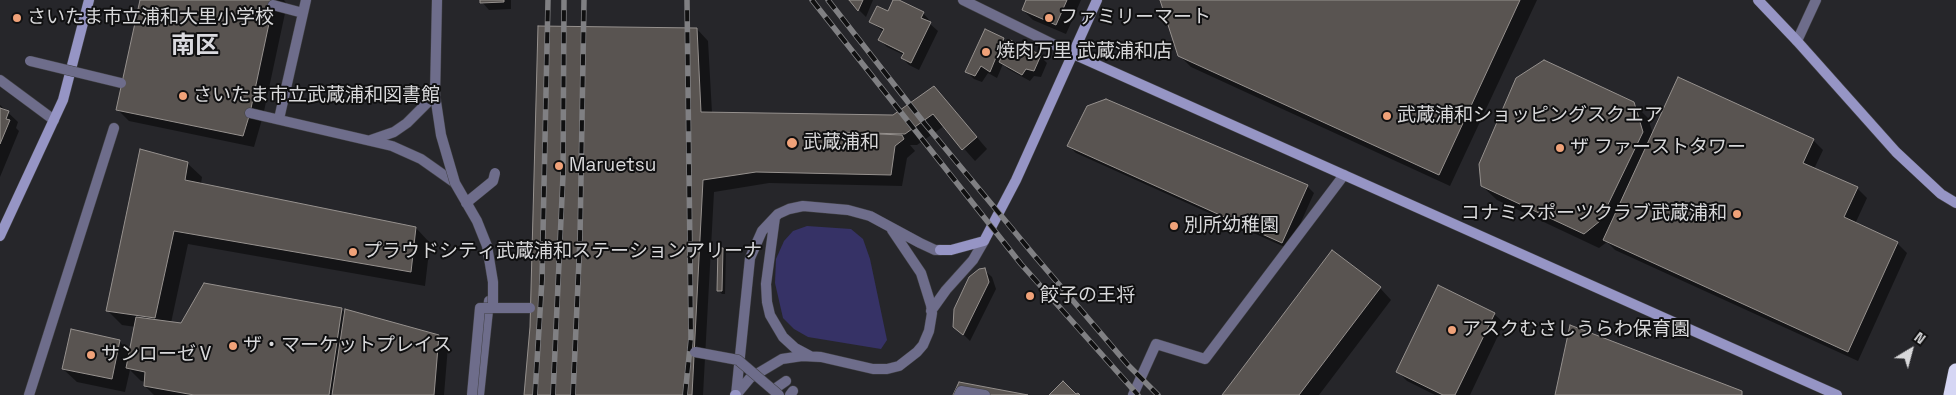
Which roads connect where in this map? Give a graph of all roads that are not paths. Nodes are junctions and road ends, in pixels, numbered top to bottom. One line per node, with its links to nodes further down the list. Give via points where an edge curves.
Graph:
1 (89, 0): 18 (street, via 63,100)
2 (306, 0): 9 (street)
3 (437, 0): 15 (street, bridge)
4 (963, 0): 11 (street)
5 (1097, 0): 11 (street)
6 (1758, 0): 10 (street)
7 (1816, 0): 10 (street)
8 (273, 5): 9 (street)
9 (303, 13): 17 (street)
10 (1797, 41): 25 (street, via 1896,152 1941,194)
11 (1073, 54): 22 (street); 29 (street, via 1012,188)
12 (30, 61): 14 (street, bridge)
13 (0, 80): 18 (street)
14 (121, 83)
15 (435, 95): 20 (street, via 394,132); 23 (street, bridge, via 441,135)
16 (250, 113): 17 (street)
17 (278, 119): 20 (street)
18 (54, 120): 28 (street)
19 (114, 128): 38 (street)
20 (371, 140): 23 (street, via 421,159)
21 (495, 173): 24 (street, bridge, via 493,181)
22 (1344, 175): 44 (street, via 1205,359 1156,344); 45 (street)
23 (455, 184): 24 (street, bridge)
24 (467, 200): 30 (street, bridge, via 487,246 493,282); 40 (street, via 480,221 489,247 491,282)
25 (1956, 203)
26 (775, 217): 27 (street, via 789,209 827,207 855,212); 34 (street, via 766,284 770,315 783,337); 41 (street, via 762,231 750,258)
27 (889, 226): 29 (street, via 935,250 951,250); 32 (street, via 920,273)
28 (0, 236)
29 (984, 240): 32 (street, via 973,260 940,296)
30 (492, 308): 31 (street, bridge); 39 (street, bridge, via 480,308)
31 (530, 308)
32 (932, 311): 34 (street, via 923,345 899,366 873,369)
33 (695, 352): 37 (street, bridge, via 738,360)
34 (811, 356): 41 (street, via 782,359 750,378)
35 (1956, 371): 46 (highway)
36 (786, 381): 37 (street)
37 (776, 392)
38 (29, 395)
39 (472, 395)
40 (479, 395)
41 (736, 395)
42 (959, 395): 43 (street, via 962,390)
43 (985, 395)
44 (1133, 395)
45 (1837, 395)
46 (1951, 395)

